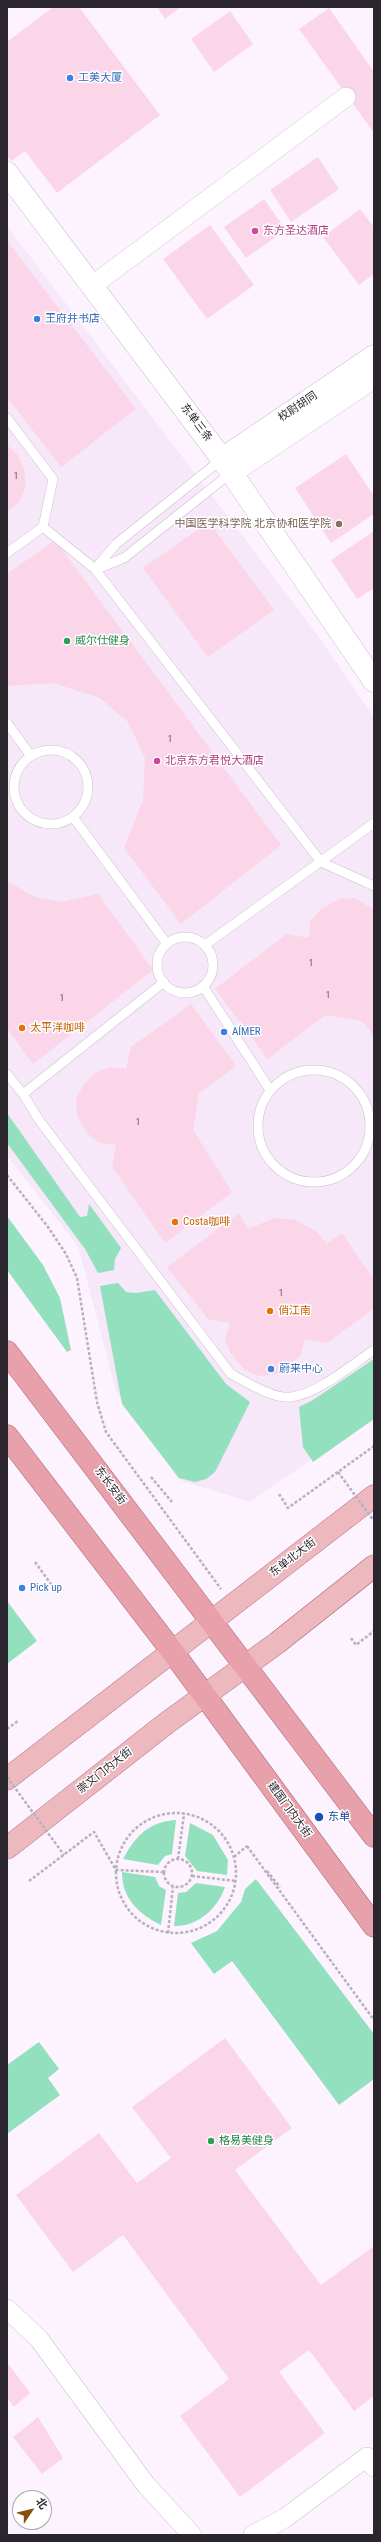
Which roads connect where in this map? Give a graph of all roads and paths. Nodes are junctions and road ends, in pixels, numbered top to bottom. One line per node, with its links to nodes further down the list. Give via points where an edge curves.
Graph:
1 (346, 97): 3 (street)
2 (7, 173): 3 (street, 东单三条)
3 (93, 284): 7 (street, 东单三条)
4 (374, 356): 7 (street, 校尉胡同)
5 (374, 377): 7 (street, 校尉胡同)
6 (7, 418): 8 (lane, via 53,479)
7 (227, 465): 10 (lane, via 116,544); 10 (lane, via 124,558); 11 (street, 东单三条)
8 (43, 527): 9 (lane); 10 (lane)
9 (7, 553)
10 (95, 569): 16 (lane)
11 (374, 681)
12 (7, 723): 13 (lane)
13 (31, 756): 14 (lane, via 43,751 55,751 67,754 81,766 88,784 87,796 82,808); 14 (lane, via 22,764 14,786 21,808 29,817 51,824)
14 (73, 817): 18 (lane)
15 (374, 823): 16 (lane)
16 (321, 862): 17 (lane); 19 (lane)
17 (374, 886)
18 (167, 944): 19 (lane, via 174,939 191,937); 20 (lane, via 162,949 158,964 158,972)
19 (205, 945): 21 (lane, via 211,952 213,971)
20 (164, 982): 21 (lane, via 176,991 185,992); 24 (lane)
21 (203, 986): 23 (lane)
22 (7, 1074): 24 (lane)
23 (270, 1090): 23 (lane, via 261,1105 257,1123 260,1141 267,1158 280,1171 296,1180 314,1183 332,1180 348,1171 361,1158 369,1140 370,1121 365,1103 355,1087 340,1076 321,1070 285,1077)
24 (23, 1094): 26 (lane, via 39,1120 231,1374 266,1392 290,1397 317,1388)
25 (7, 1175): 39 (path, via 52,1233 66,1254 77,1278 97,1402 106,1432)
26 (374, 1350)
27 (7, 1352): 40 (highway, 东长安街)
28 (7, 1436): 43 (highway)
29 (374, 1446): 30 (path)
30 (338, 1472): 32 (path, via 288,1508); 35 (path, bridge)
31 (151, 1476): 34 (path)
32 (279, 1494)
33 (374, 1496): 39 (main road, 东单北大街)
34 (172, 1502)
35 (374, 1520)
36 (35, 1562): 38 (path)
37 (374, 1566): 44 (main road)
38 (56, 1591)
39 (233, 1605): 40 (main road, 东单北大街)
40 (212, 1620): 43 (main road, 东单北大街); 44 (highway, 东长安街)
41 (374, 1631): 42 (path, via 356,1645)
42 (351, 1638)
43 (172, 1651): 45 (highway, 建国门内大街); 48 (main road)
44 (246, 1666): 45 (main road, 崇文门内大街); 50 (highway)
45 (205, 1695): 52 (main road, 崇文门内大街); 63 (highway, 建国门内大街)
46 (18, 1721): 47 (path, bridge)
47 (7, 1729)
48 (7, 1778): 53 (path, bridge)
49 (184, 1814): 54 (path, via 201,1819 215,1828 227,1841); 55 (path); 56 (path, via 162,1815 138,1827 127,1839 119,1854)
50 (374, 1836)
51 (247, 1846): 54 (path); 62 (path); 65 (path)
52 (7, 1848)
53 (64, 1855): 56 (path, via 94,1832); 59 (path)
54 (234, 1857): 60 (path)
55 (178, 1859): 57 (path, via 170,1861); 58 (path, via 189,1864)
56 (116, 1870): 57 (path); 64 (path, via 118,1888 136,1918 151,1928)
57 (163, 1872): 61 (path, via 166,1881)
58 (192, 1876): 60 (path); 61 (path, via 187,1885)
59 (29, 1881)
60 (236, 1881): 64 (path, via 227,1904 220,1914 205,1926 187,1932)
61 (173, 1887): 64 (path)
62 (280, 1888)
63 (374, 1926)
64 (168, 1933)
65 (374, 2020)
66 (7, 2309): 68 (street, via 39,2339 146,2485)
67 (372, 2459): 69 (street, via 285,2518)
68 (192, 2535)
69 (254, 2535)

